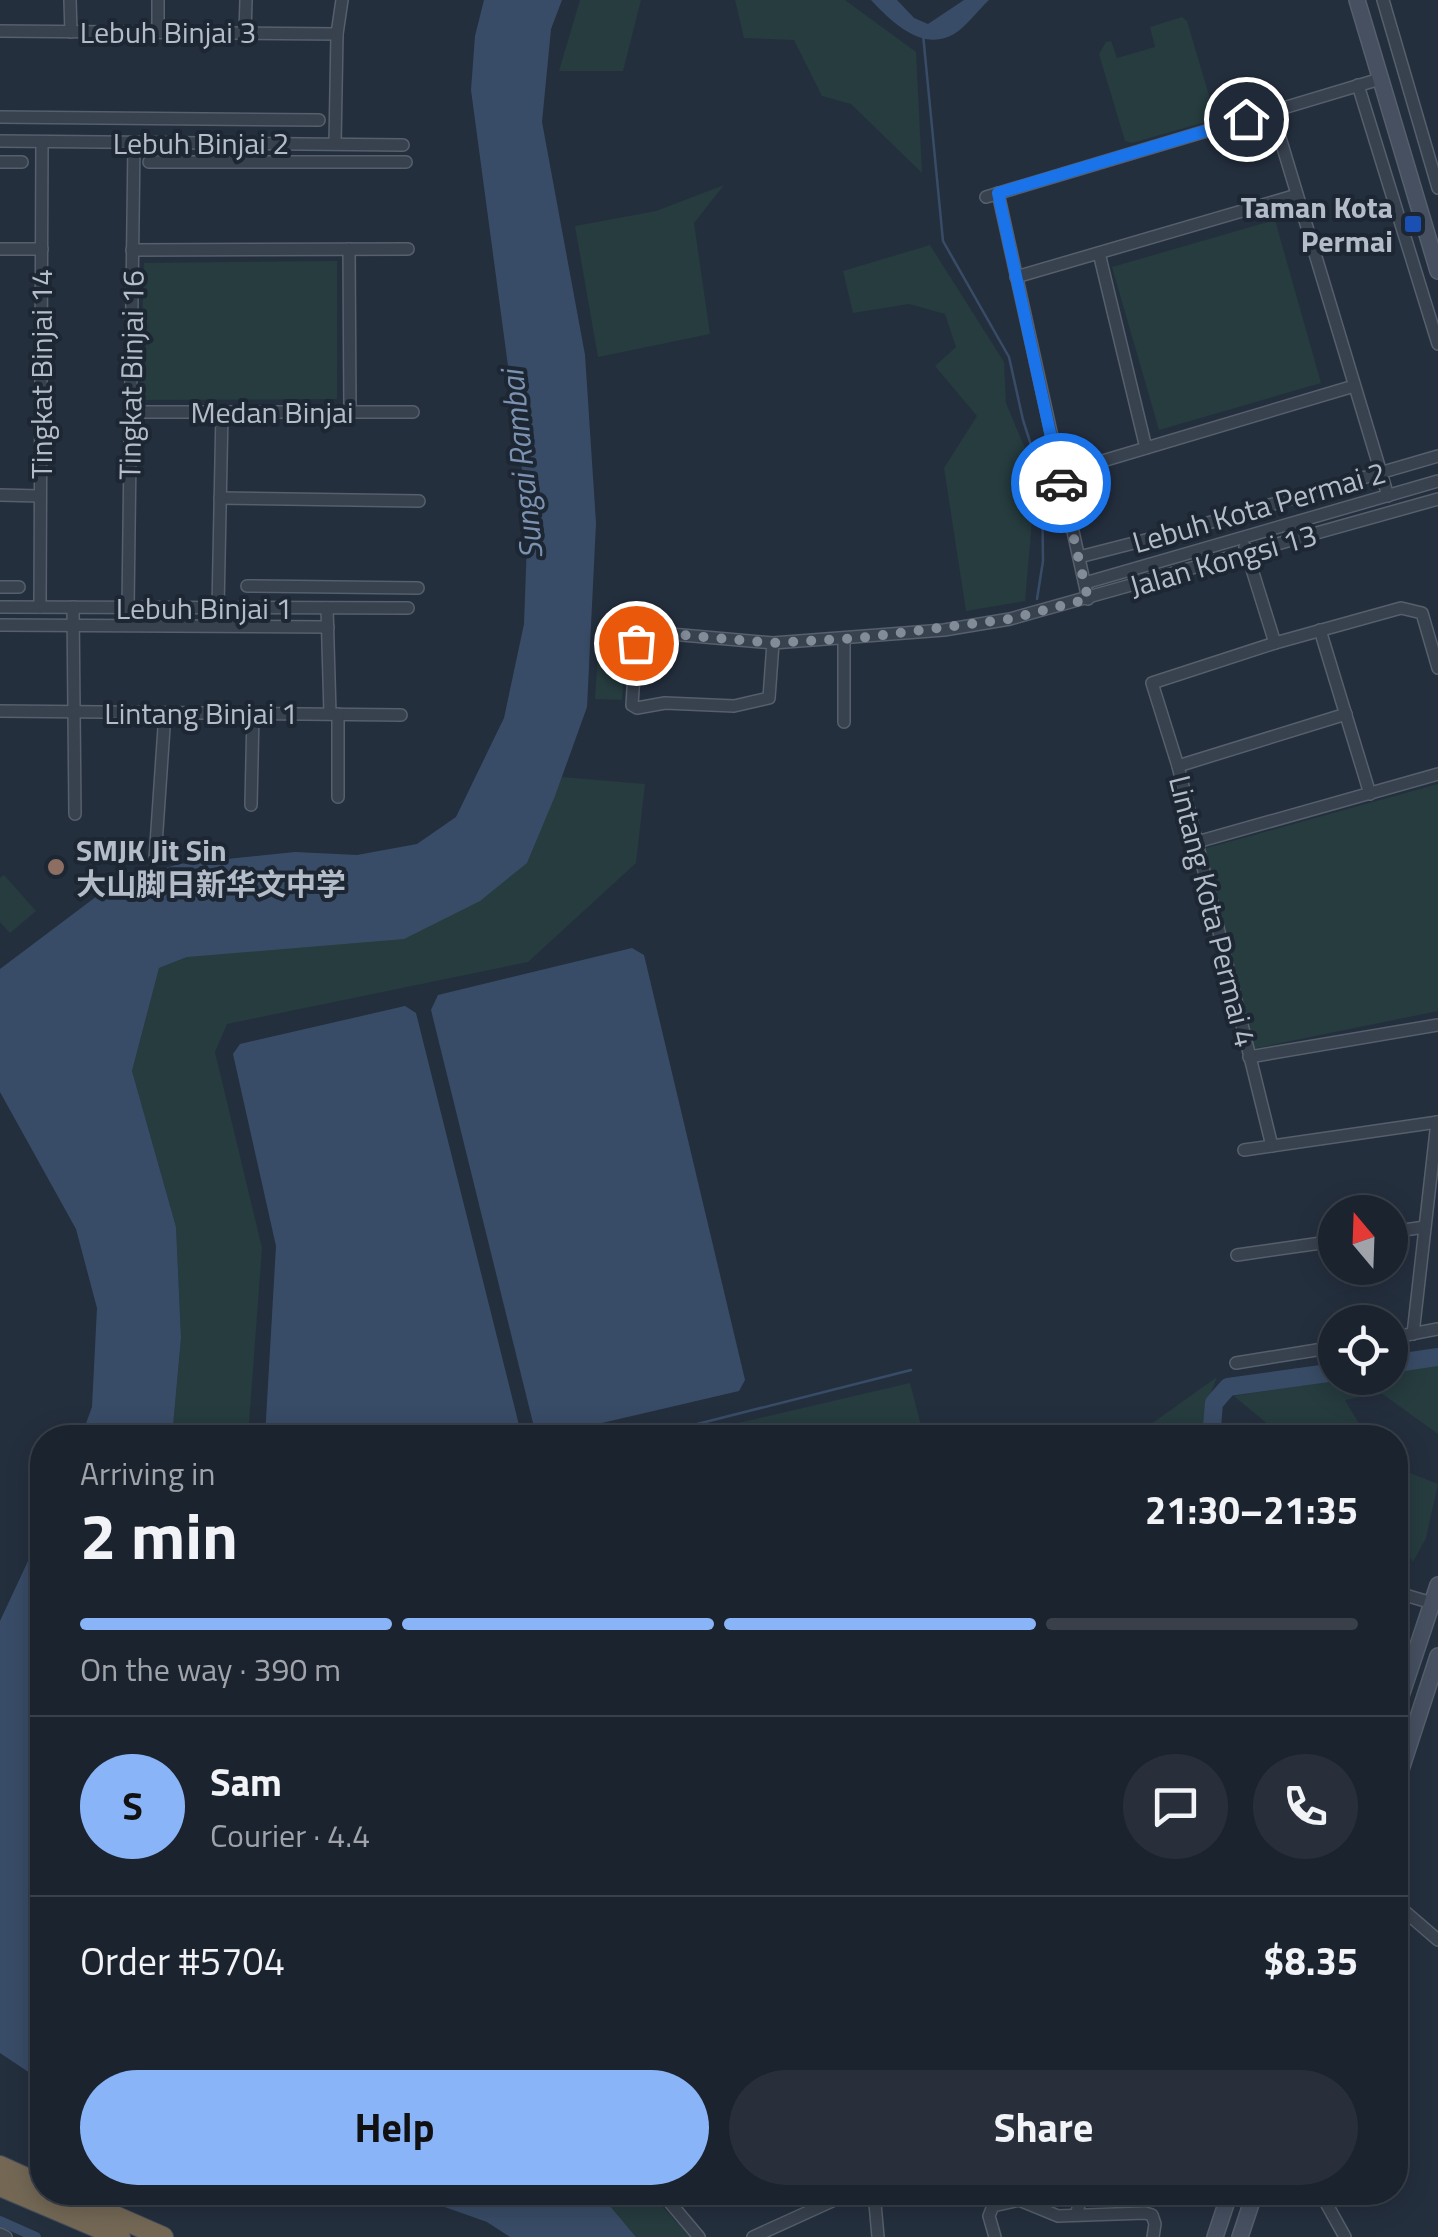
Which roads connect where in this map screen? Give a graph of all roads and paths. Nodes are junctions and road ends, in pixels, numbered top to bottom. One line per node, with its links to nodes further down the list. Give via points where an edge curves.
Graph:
1 (70, 0): 8 (street)
2 (158, 0): 9 (street)
3 (246, 0): 10 (street)
4 (342, 0): 11 (street)
5 (1357, 0): 12 (main road)
6 (1383, 0): 24 (street)
7 (0, 31): 8 (street, Lebuh Binjai 3)
8 (71, 32): 9 (street, Lebuh Binjai 3)
9 (158, 32): 10 (street, Lebuh Binjai 3)
10 (245, 33): 11 (street, Lebuh Binjai 3)
11 (337, 34): 22 (street)
12 (1380, 78): 13 (street); 29 (main road)
13 (1358, 85): 14 (street); 41 (street)
14 (1272, 111): 31 (street); 39 (street, via 992,195)
15 (0, 118): 17 (street, Lebuh Binjai 2)
16 (318, 120): 17 (street, Lebuh Binjai 2)
17 (286, 121): 21 (street)
18 (0, 142): 19 (street, Lebuh Binjai 2)
19 (42, 142): 20 (street, Lebuh Binjai 2); 33 (street, Tingkat Binjai 14)
20 (134, 142): 21 (street, Lebuh Binjai 2); 36 (street, Tingkat Binjai 16)
21 (284, 144): 22 (street, Lebuh Binjai 2)
22 (335, 144): 23 (street, Lebuh Binjai 2)
23 (403, 145)
24 (1434, 159): 29 (street); 30 (street)
25 (0, 162): 26 (street)
26 (22, 162)
27 (149, 162): 28 (street)
28 (406, 162)
29 (1406, 167): 38 (main road)
30 (1438, 188)
31 (1297, 195): 37 (street); 43 (street)
32 (0, 249): 33 (street)
33 (42, 249): 54 (street, Tingkat Binjai 14)
34 (349, 249): 35 (street); 36 (street); 46 (street)
35 (408, 249)
36 (132, 250): 44 (street, Tingkat Binjai 16)
37 (1098, 253): 39 (street); 48 (street)
38 (1438, 271)
39 (1016, 277): 51 (street)
40 (1438, 294): 41 (street)
41 (1424, 298): 42 (street)
42 (1438, 344)
43 (1354, 386): 48 (street); 50 (street)
44 (130, 412): 45 (street, Medan Binjai); 72 (street, Tingkat Binjai 16)
45 (222, 412): 46 (street, Medan Binjai); 56 (street)
46 (350, 412): 47 (street, Medan Binjai)
47 (413, 412)
48 (1146, 448): 51 (street)
49 (1438, 456): 50 (street, Lebuh Kota Permai 2)
50 (1380, 473): 55 (street); 61 (street, Lebuh Kota Permai 2)
51 (1059, 474): 61 (street)
52 (1438, 481): 55 (street, Lebuh Kota Permai 2)
53 (0, 496): 54 (street)
54 (40, 496): 70 (street, Tingkat Binjai 14)
55 (1388, 496): 59 (street, Lebuh Kota Permai 2)
56 (220, 498): 58 (street); 73 (street)
57 (1438, 498): 60 (street, Jalan Kongsi 13)
58 (419, 501)
59 (1242, 538): 60 (street); 62 (street, Lebuh Kota Permai 2)
60 (1247, 554): 68 (street, Jalan Kongsi 13); 83 (street)
61 (1079, 557): 62 (street)
62 (1085, 583): 68 (street)
63 (247, 586): 64 (street, Lebuh Binjai 1)
64 (278, 586): 67 (street, Lebuh Binjai 1); 74 (street)
65 (0, 587): 66 (street)
66 (19, 587)
67 (418, 588)
68 (1088, 599): 81 (street, Jalan Kongsi 13, via 944,630)
69 (0, 606): 70 (street, Lebuh Binjai 1)
70 (40, 607): 71 (street, Lebuh Binjai 1)
71 (73, 607): 72 (street, Lebuh Binjai 1); 78 (street)
72 (128, 607): 73 (street, Lebuh Binjai 1)
73 (218, 608): 74 (street, Lebuh Binjai 1)
74 (278, 608): 75 (street, Lebuh Binjai 1)
75 (327, 608): 76 (street, Lebuh Binjai 1); 79 (street)
76 (408, 608)
77 (0, 625): 78 (street, Lebuh Binjai 1)
78 (74, 626): 79 (street, Lebuh Binjai 1); 86 (street)
79 (328, 627): 89 (street)
80 (1320, 630): 83 (street); 84 (street, via 1412,608 1422,613); 90 (street)
81 (844, 639): 82 (street, Jalan Kongsi 13); 92 (street)
82 (773, 643): 82 (street, Jalan Kongsi 13, via 648,632 636,643 632,705 734,706 769,698)
83 (1275, 643): 93 (street, Lintang Kota Permai 4, via 1152,683)
84 (1438, 668)
85 (0, 712): 86 (street, Lintang Binjai 1)
86 (74, 712): 87 (street, Lintang Binjai 1); 98 (street)
87 (164, 713): 88 (street, Lintang Binjai 1); 100 (street)
88 (253, 714): 89 (street, Lintang Binjai 1); 97 (street)
89 (334, 714): 91 (street, Lintang Binjai 1); 96 (street)
90 (1346, 714): 93 (street); 95 (street)
91 (401, 715)
92 (844, 722)
93 (1178, 766): 99 (street, Lintang Kota Permai 4)
94 (1438, 774): 95 (street)
95 (1370, 794): 99 (street)
96 (338, 797)
97 (251, 804)
98 (76, 814)
99 (1197, 842): 102 (street, Lintang Kota Permai 4)
100 (155, 859)
101 (1438, 1025): 102 (street)
102 (1248, 1057): 104 (street, Lintang Kota Permai 4)
103 (1438, 1122): 104 (street); 106 (street)
104 (1272, 1146): 105 (street)
105 (1244, 1150)
106 (1425, 1227): 107 (street); 111 (street)
107 (1408, 1229)
108 (1318, 1243): 109 (street)
109 (1237, 1255)
110 (1438, 1329): 111 (street)
111 (1412, 1334): 112 (street)
112 (1408, 1335)
113 (1318, 1350): 114 (street)
114 (1236, 1364)
115 (1438, 1585): 117 (main road)
116 (1408, 1596): 117 (street)
117 (1432, 1602): 119 (main road)
118 (1438, 1656): 120 (main road)
119 (1408, 1675)
120 (1433, 1691): 121 (main road)
121 (1408, 1755)
122 (1408, 1914): 123 (street)
123 (1438, 1940)
124 (0, 2166): 125 (highway)
125 (30, 2180)
126 (0, 2186): 127 (highway)
127 (30, 2199)
128 (45, 2205): 140 (highway)
129 (90, 2205): 141 (highway)
130 (673, 2205): 142 (street)
131 (823, 2205): 143 (street)
132 (875, 2205): 144 (street)
133 (996, 2205): 145 (street, via 989,2216)
134 (1032, 2205): 139 (street)
135 (1079, 2205): 139 (street)
136 (1226, 2205): 147 (main road)
137 (1251, 2205): 148 (main road)
138 (1327, 2205): 149 (street)
139 (1076, 2215): 146 (street, via 1145,2213 1152,2215)
140 (120, 2237)
141 (163, 2237)
142 (699, 2237)
143 (753, 2237)
144 (878, 2237)
145 (995, 2237)
146 (1154, 2237)
147 (1215, 2237)
148 (1240, 2237)
149 (1345, 2237)

